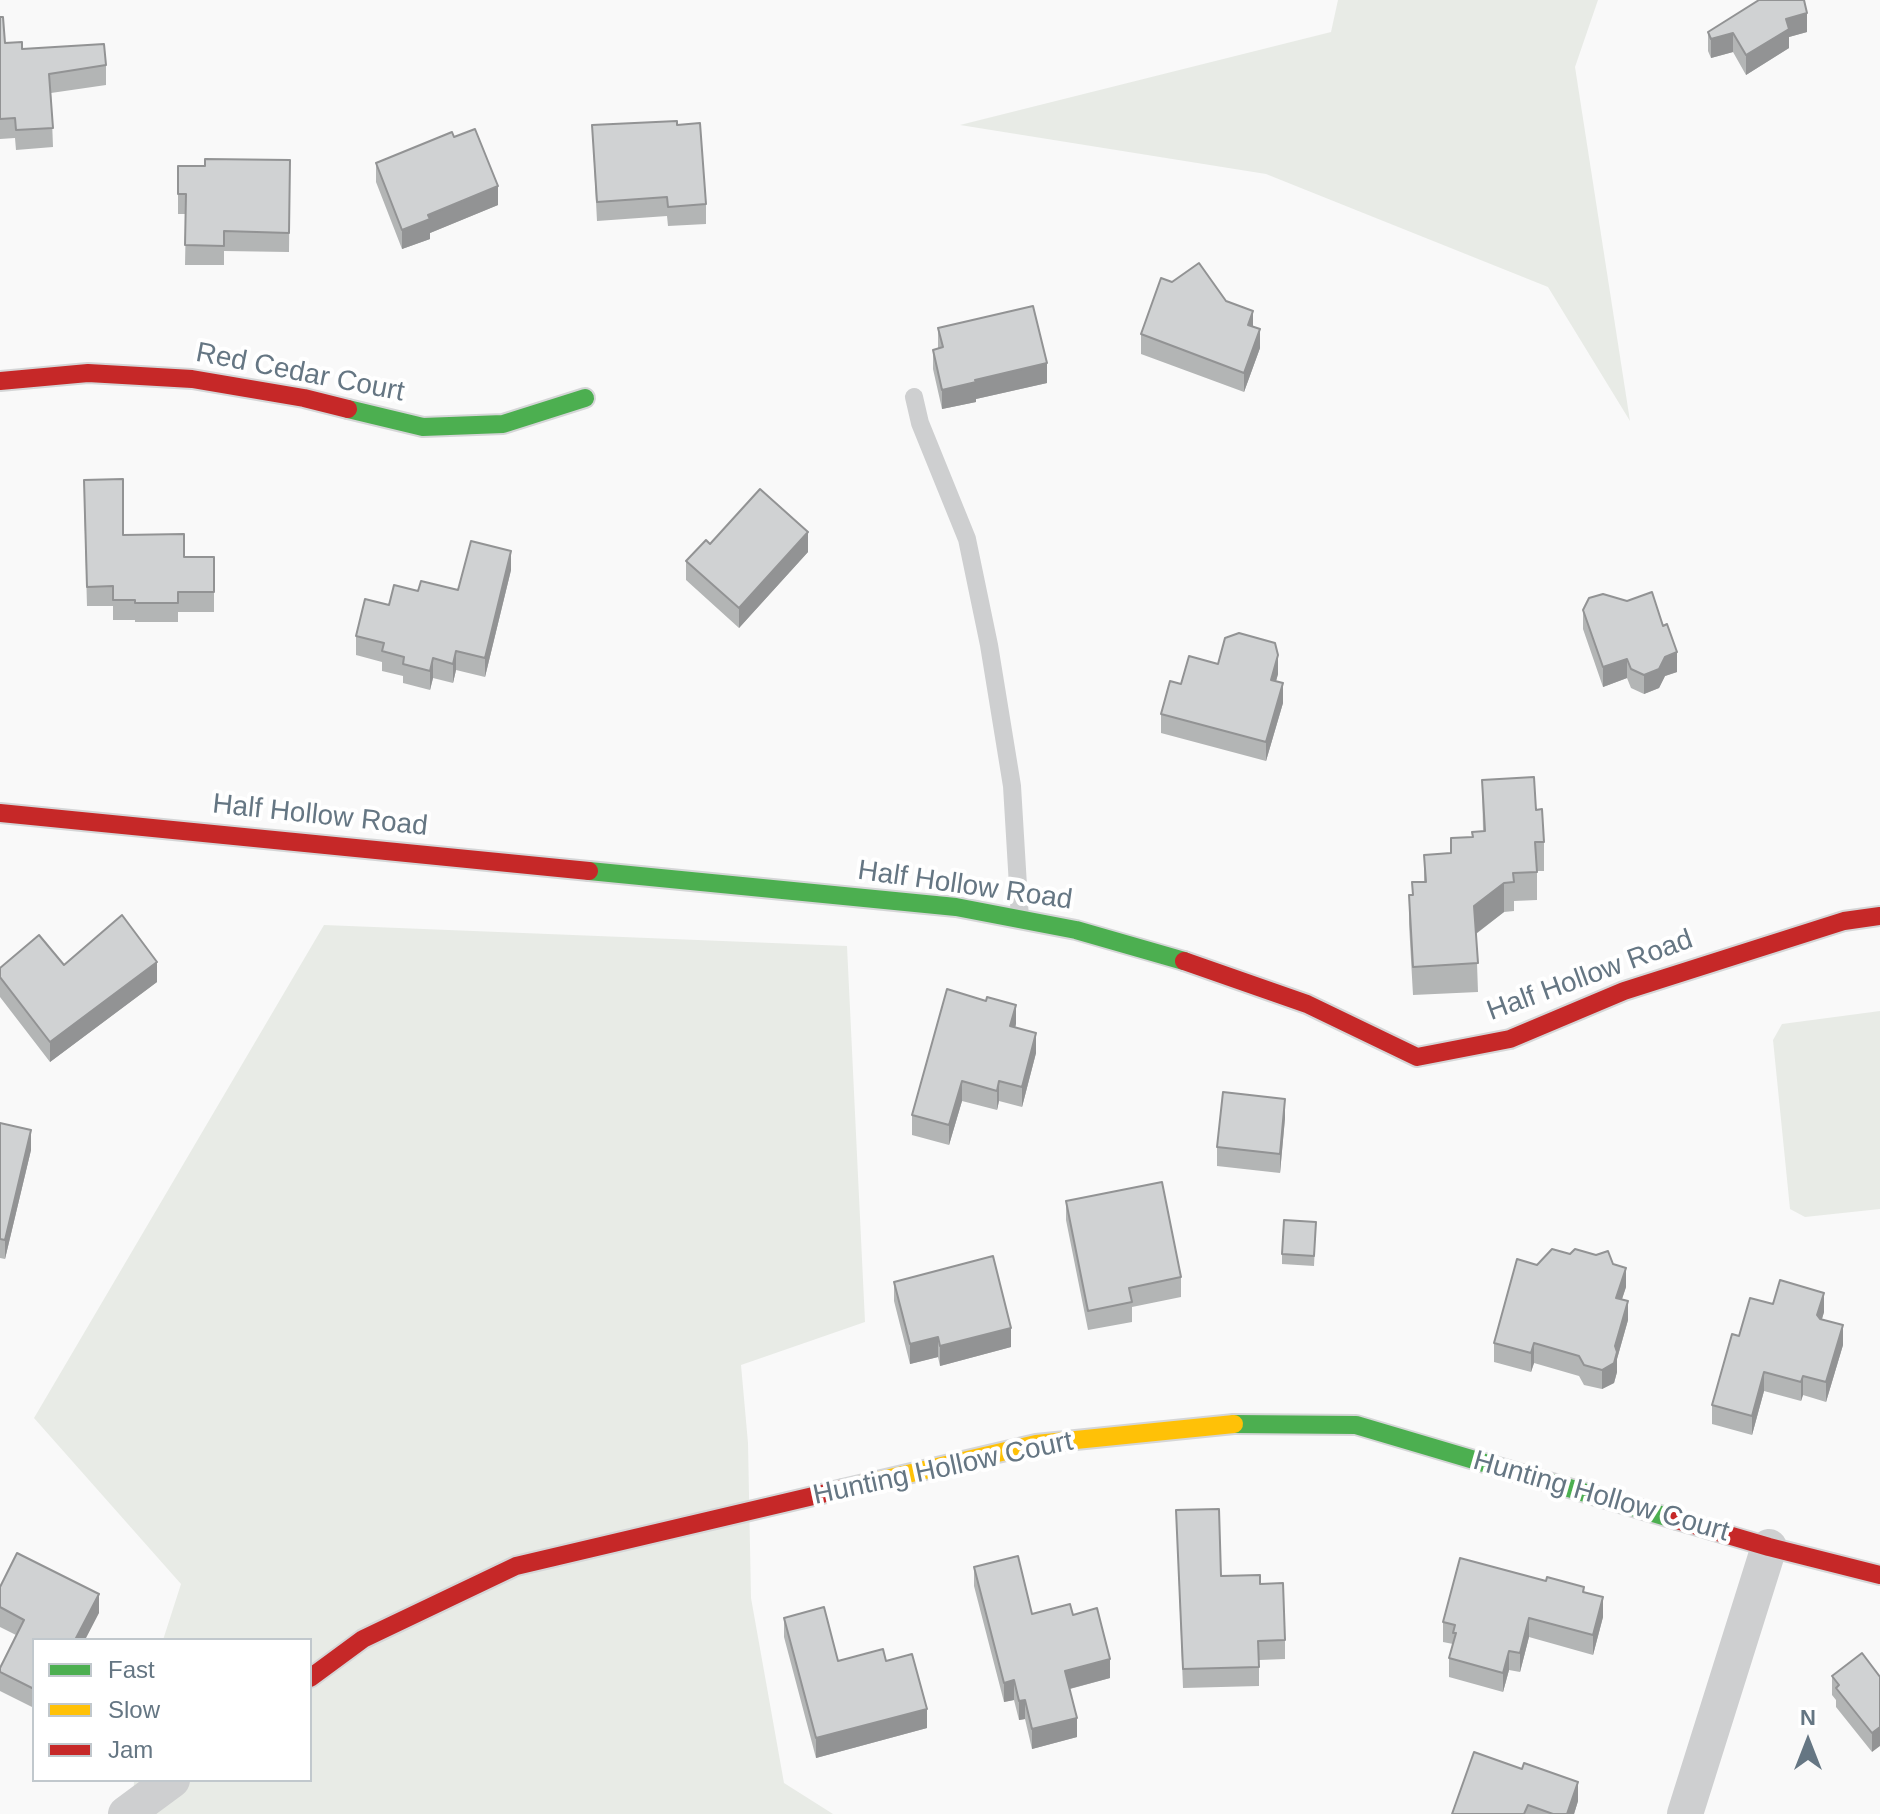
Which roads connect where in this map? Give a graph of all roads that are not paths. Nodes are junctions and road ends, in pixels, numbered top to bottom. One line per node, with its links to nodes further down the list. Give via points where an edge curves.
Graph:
1 (0, 381): 3 (street, Red Cedar Court, via 88,373 192,379 304,398 423,427 503,424)
2 (914, 397): 6 (lane, via 967,539 977,584 1012,786)
3 (585, 398)
4 (0, 813): 6 (street, Half Hollow Road, via 956,907)
5 (1880, 916): 6 (street, Half Hollow Road, via 1844,921 1624,991 1510,1039 1417,1057 1307,1004 1186,961)
6 (1020, 919)
7 (1769, 1547): 8 (street, Hunting Hollow Court); 9 (street, Hunting Hollow Court, via 1356,1425 1226,1424 1036,1444 516,1566 363,1639); 12 (street)
8 (1880, 1575)
9 (312, 1677)
10 (169, 1782): 11 (street)
11 (126, 1814)
12 (1685, 1814)

